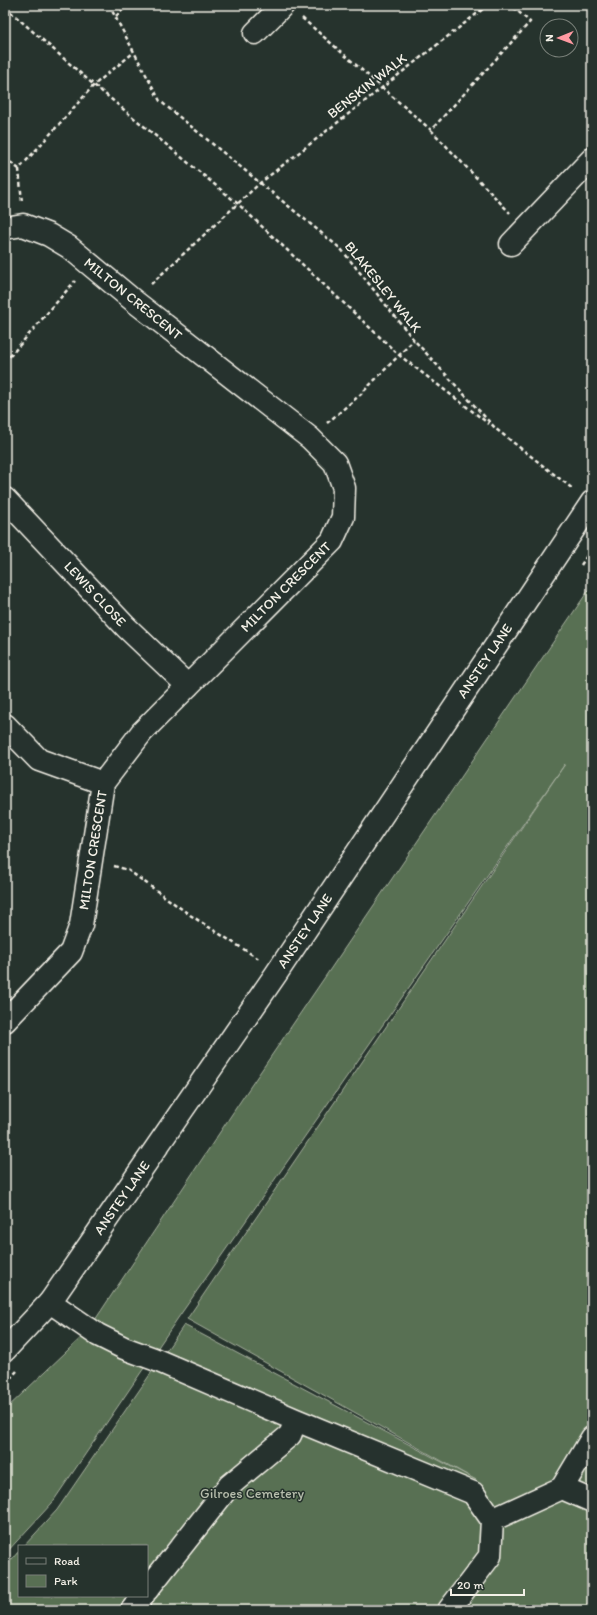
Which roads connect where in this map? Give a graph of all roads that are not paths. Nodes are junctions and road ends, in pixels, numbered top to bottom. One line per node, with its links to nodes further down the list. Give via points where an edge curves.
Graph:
1 (291, 9): 2 (street)
2 (255, 33)
3 (592, 159): 5 (street)
4 (14, 227): 8 (street, MILTON CRESCENT, via 49,235 89,264 310,438 335,463 344,488 343,517 332,541)
5 (511, 244)
6 (5, 499): 8 (street, LEWIS CLOSE, via 126,627)
7 (592, 502): 12 (street, ANSTEY LANE, via 276,974)
8 (188, 686): 10 (street, MILTON CRESCENT, via 142,732)
9 (5, 725): 10 (street, via 39,760)
10 (103, 783): 11 (street, MILTON CRESCENT, via 82,925 71,952)
11 (5, 1021)
12 (50, 1302): 13 (street, ANSTEY LANE); 14 (street, via 98,1335 124,1348)
13 (5, 1350)
14 (296, 1420): 18 (street, via 472,1493); 19 (street, via 290,1435 229,1486)
15 (592, 1438): 16 (street)
16 (562, 1488): 17 (street); 18 (street)
17 (592, 1501)
18 (492, 1520): 22 (street, via 490,1556)
19 (148, 1589)
20 (142, 1597): 21 (street)
21 (132, 1610)
22 (449, 1610)

